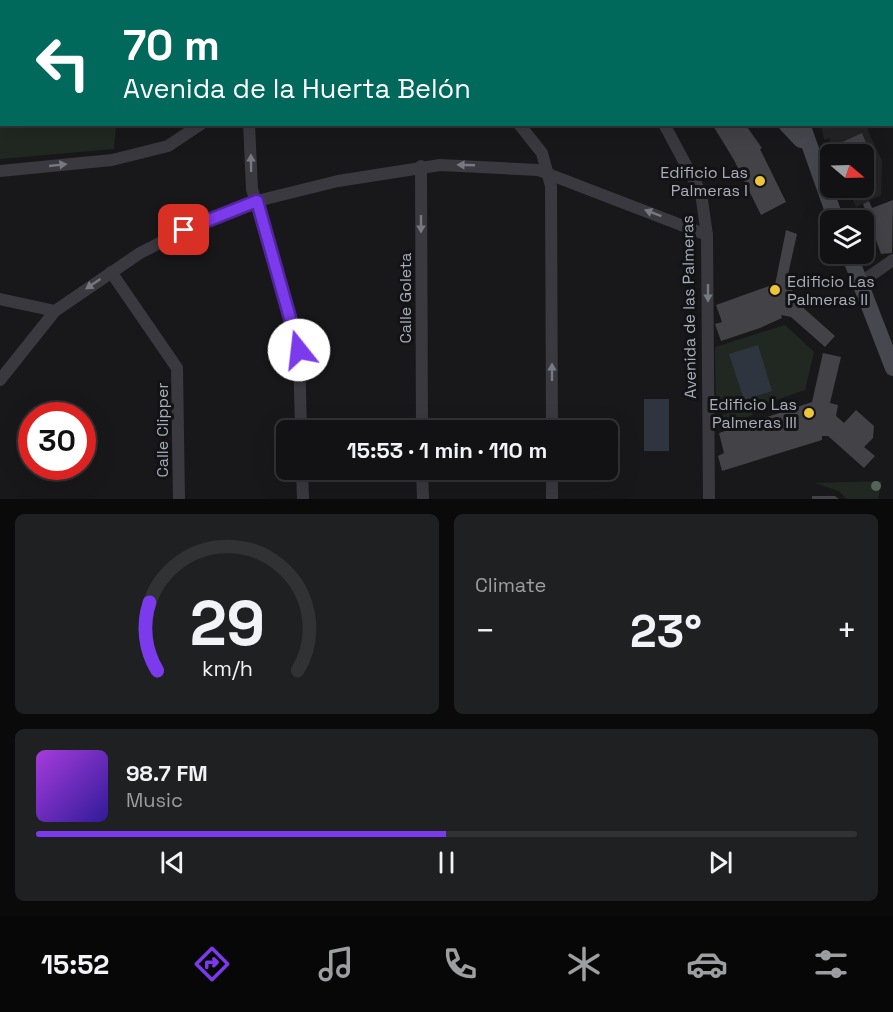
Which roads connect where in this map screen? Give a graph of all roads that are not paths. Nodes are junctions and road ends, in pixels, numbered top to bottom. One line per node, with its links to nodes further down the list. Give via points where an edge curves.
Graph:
1 (198, 126): 9 (street, one-way to 1, via 112,160 168,146)
2 (249, 126): 11 (street, one-way to 2, via 252,189)
3 (521, 126): 10 (street, via 542,153)
4 (665, 126): 13 (street, Avenida de las Palmeras, via 701,193)
5 (789, 126): 7 (main road)
6 (812, 126): 7 (main road, via 815,136)
7 (802, 135): 12 (main road)
8 (421, 166): 10 (street, one-way to 8, via 505,167); 11 (street); 23 (street, Calle Goleta, one-way to 23)
9 (0, 171)
10 (549, 173): 13 (street, one-way to 10); 24 (street, one-way to 10)
11 (257, 201): 16 (street, via 160,242); 22 (street, via 299,350)
12 (832, 210)
13 (707, 235): 32 (street, Avenida de las Palmeras, one-way to 32)
14 (893, 260): 17 (street)
15 (853, 264): 17 (main road)
16 (111, 273): 19 (street, one-way to 19); 28 (street, Calle Clipper, via 177,368)
17 (860, 283): 20 (main road)
18 (0, 299): 19 (street)
19 (55, 311): 21 (street)
20 (893, 368)
21 (0, 380)
22 (301, 420)
23 (422, 420)
24 (552, 420)
25 (302, 480): 29 (street)
26 (422, 480): 30 (street)
27 (552, 480): 31 (street)
28 (178, 499)
29 (303, 499)
30 (423, 499)
31 (552, 499)
32 (709, 499)

